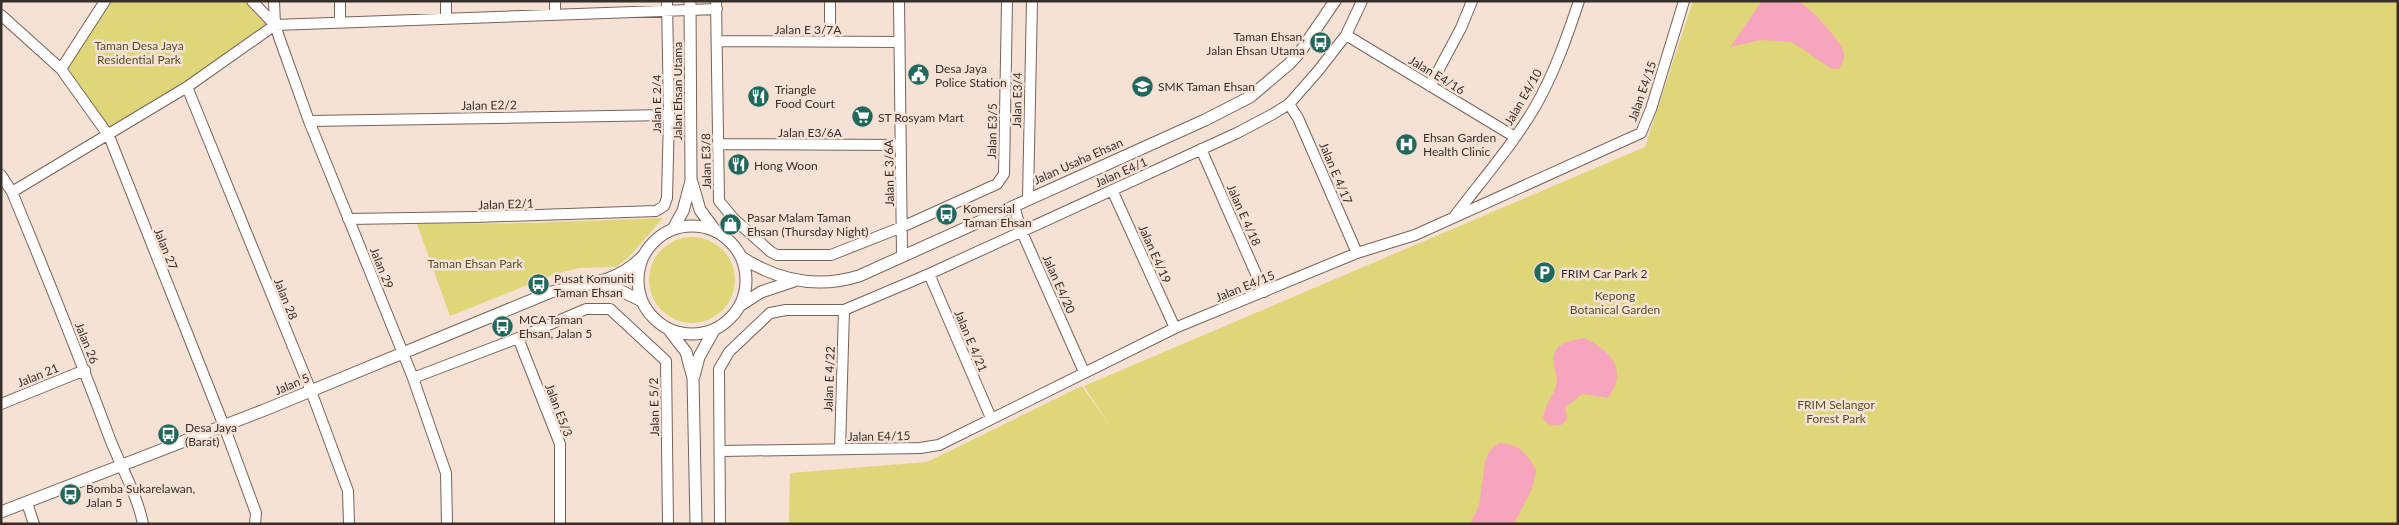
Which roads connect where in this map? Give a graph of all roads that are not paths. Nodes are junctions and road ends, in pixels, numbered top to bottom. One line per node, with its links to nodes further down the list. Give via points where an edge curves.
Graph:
1 (105, 1): 28 (street)
2 (252, 1): 23 (street)
3 (274, 1): 23 (street)
4 (340, 1): 22 (street)
5 (446, 1): 21 (street)
6 (555, 1): 19 (street)
7 (830, 1): 26 (street)
8 (899, 1): 27 (street, Jalan E 3/6A)
9 (1007, 1): 48 (street, Jalan E3/5, via 1004,174 997,184)
10 (1032, 1): 43 (street, Jalan E3/4)
11 (1335, 1): 43 (street, Jalan Usaha Ehsan, via 1300,52 1250,96 1205,120)
12 (1362, 1): 24 (street, Jalan E4/1)
13 (1472, 1): 29 (street)
14 (1579, 1): 35 (street, Jalan E4/10, via 1560,57 1536,106)
15 (1684, 1): 46 (street, Jalan E4/15, via 1641,133)
16 (716, 5): 18 (street); 25 (street, Jalan E3/8)
17 (667, 6): 18 (street); 19 (street); 32 (street, Jalan E 2/4)
18 (690, 6): 40 (street, Jalan Ehsan Utama)
19 (555, 15): 21 (street)
20 (1, 16): 28 (street, Jalan 27)
21 (446, 18): 22 (street)
22 (340, 22): 23 (street)
23 (275, 25): 30 (street); 33 (street, Jalan 29)
24 (1346, 35): 29 (street, Jalan E4/16); 31 (street, Jalan E4/1)
25 (717, 42): 26 (street, Jalan E 3/7A); 36 (street, Jalan E3/8)
26 (830, 42): 27 (street, Jalan E 3/7A)
27 (900, 42): 37 (street, Jalan E 3/6A)
28 (61, 68): 34 (street, Jalan 27)
29 (1430, 86): 35 (street, Jalan E4/16)
30 (187, 88): 34 (street); 72 (street, Jalan 28)
31 (1289, 104): 38 (street, Jalan E4/1); 52 (street, Jalan E 4/17)
32 (669, 115): 33 (street, Jalan E2/2); 44 (street, Jalan E 2/4, via 667,198)
33 (309, 121): 47 (street, Jalan 29)
34 (109, 136): 42 (street); 75 (street, Jalan 27)
35 (1515, 137): 46 (street, Jalan E4/10)
36 (718, 144): 37 (street, Jalan E3/6A); 48 (street, Jalan E3/8, via 719,201 777,255 831,256)
37 (901, 145): 48 (street, Jalan E 3/6A)
38 (1201, 149): 41 (street, Jalan E4/1); 59 (street, Jalan E 4/18)
39 (1, 175): 42 (street, Jalan 26)
40 (691, 181): 50 (street, Jalan Ehsan Utama, via 703,216); 51 (street, Jalan Ehsan Utama, via 683,211 673,229)
41 (1112, 190): 49 (street, Jalan E4/1); 64 (street, Jalan E4/19)
42 (12, 192): 68 (street, Jalan 26)
43 (1028, 198): 45 (street, Jalan Usaha Ehsan)
44 (664, 206): 47 (street, Jalan E2/1, via 656,211)
45 (1014, 206): 49 (street, Jalan E4/20); 53 (street, Jalan Usaha Ehsan)
46 (1453, 218): 52 (street, Jalan E4/15, via 1415,236)
47 (348, 219): 67 (street, Jalan 29)
48 (902, 227): 53 (street, Jalan E 3/6A)
49 (1021, 230): 56 (street, Jalan E4/1); 69 (street, Jalan E4/20)
50 (717, 232): 51 (street, via 690,226); 55 (street, via 731,242)
51 (664, 234): 54 (street)
52 (1357, 253): 59 (street, Jalan E4/15)
53 (902, 254): 57 (street, Jalan Usaha Ehsan, via 847,280)
54 (644, 256): 58 (street, Jalan 5, via 628,271); 60 (street, via 638,280)
55 (741, 257): 57 (street, Jalan Usaha Ehsan, via 760,269); 61 (street, via 746,285)
56 (929, 274): 62 (street, Jalan E4/1); 74 (street, Jalan E 4/21)
57 (794, 281): 61 (street, Jalan Usaha Ehsan, via 771,288)
58 (593, 284): 60 (street, Jalan 5, via 617,289); 67 (street, Jalan 5, via 551,292)
59 (1264, 292): 64 (street, Jalan E4/15)
60 (642, 302): 63 (street)
61 (741, 305): 65 (street)
62 (844, 310): 76 (street, Jalan E 4/22); 77 (street, via 770,313 729,352 719,369)
63 (667, 328): 65 (street, via 695,335); 71 (street, via 686,352)
64 (1175, 328): 69 (street, Jalan E4/15)
65 (713, 332): 71 (street, via 699,357)
66 (518, 338): 70 (street); 86 (street, Jalan E5/3, via 560,444); 87 (street, Jalan E 5/2, via 586,309 610,309 666,361)
67 (403, 353): 70 (street, Jalan 29); 72 (street, Jalan 5)
68 (85, 370): 73 (street, Jalan 21); 78 (street, Jalan 26)
69 (1084, 372): 74 (street, Jalan E4/15)
70 (413, 378): 85 (street, Jalan 29, via 446,473)
71 (693, 378): 88 (street)
72 (310, 390): 75 (street, Jalan 5); 84 (street, Jalan 28, via 348,491)
73 (1, 404)
74 (991, 418): 76 (street, Jalan E4/15, via 929,448)
75 (224, 426): 78 (street, Jalan 5); 83 (street, Jalan 27, via 256,513)
76 (840, 449): 77 (street, Jalan E4/15)
77 (721, 451): 89 (street)
78 (121, 466): 79 (street, Jalan 5); 82 (street, Jalan 26)
79 (27, 503): 80 (street, Jalan 5); 81 (street)
80 (1, 512)
81 (34, 524)
82 (143, 524)
83 (256, 524)
84 (348, 524)
85 (447, 524)
86 (560, 524)
87 (668, 524)
88 (696, 524)
89 (720, 524)

